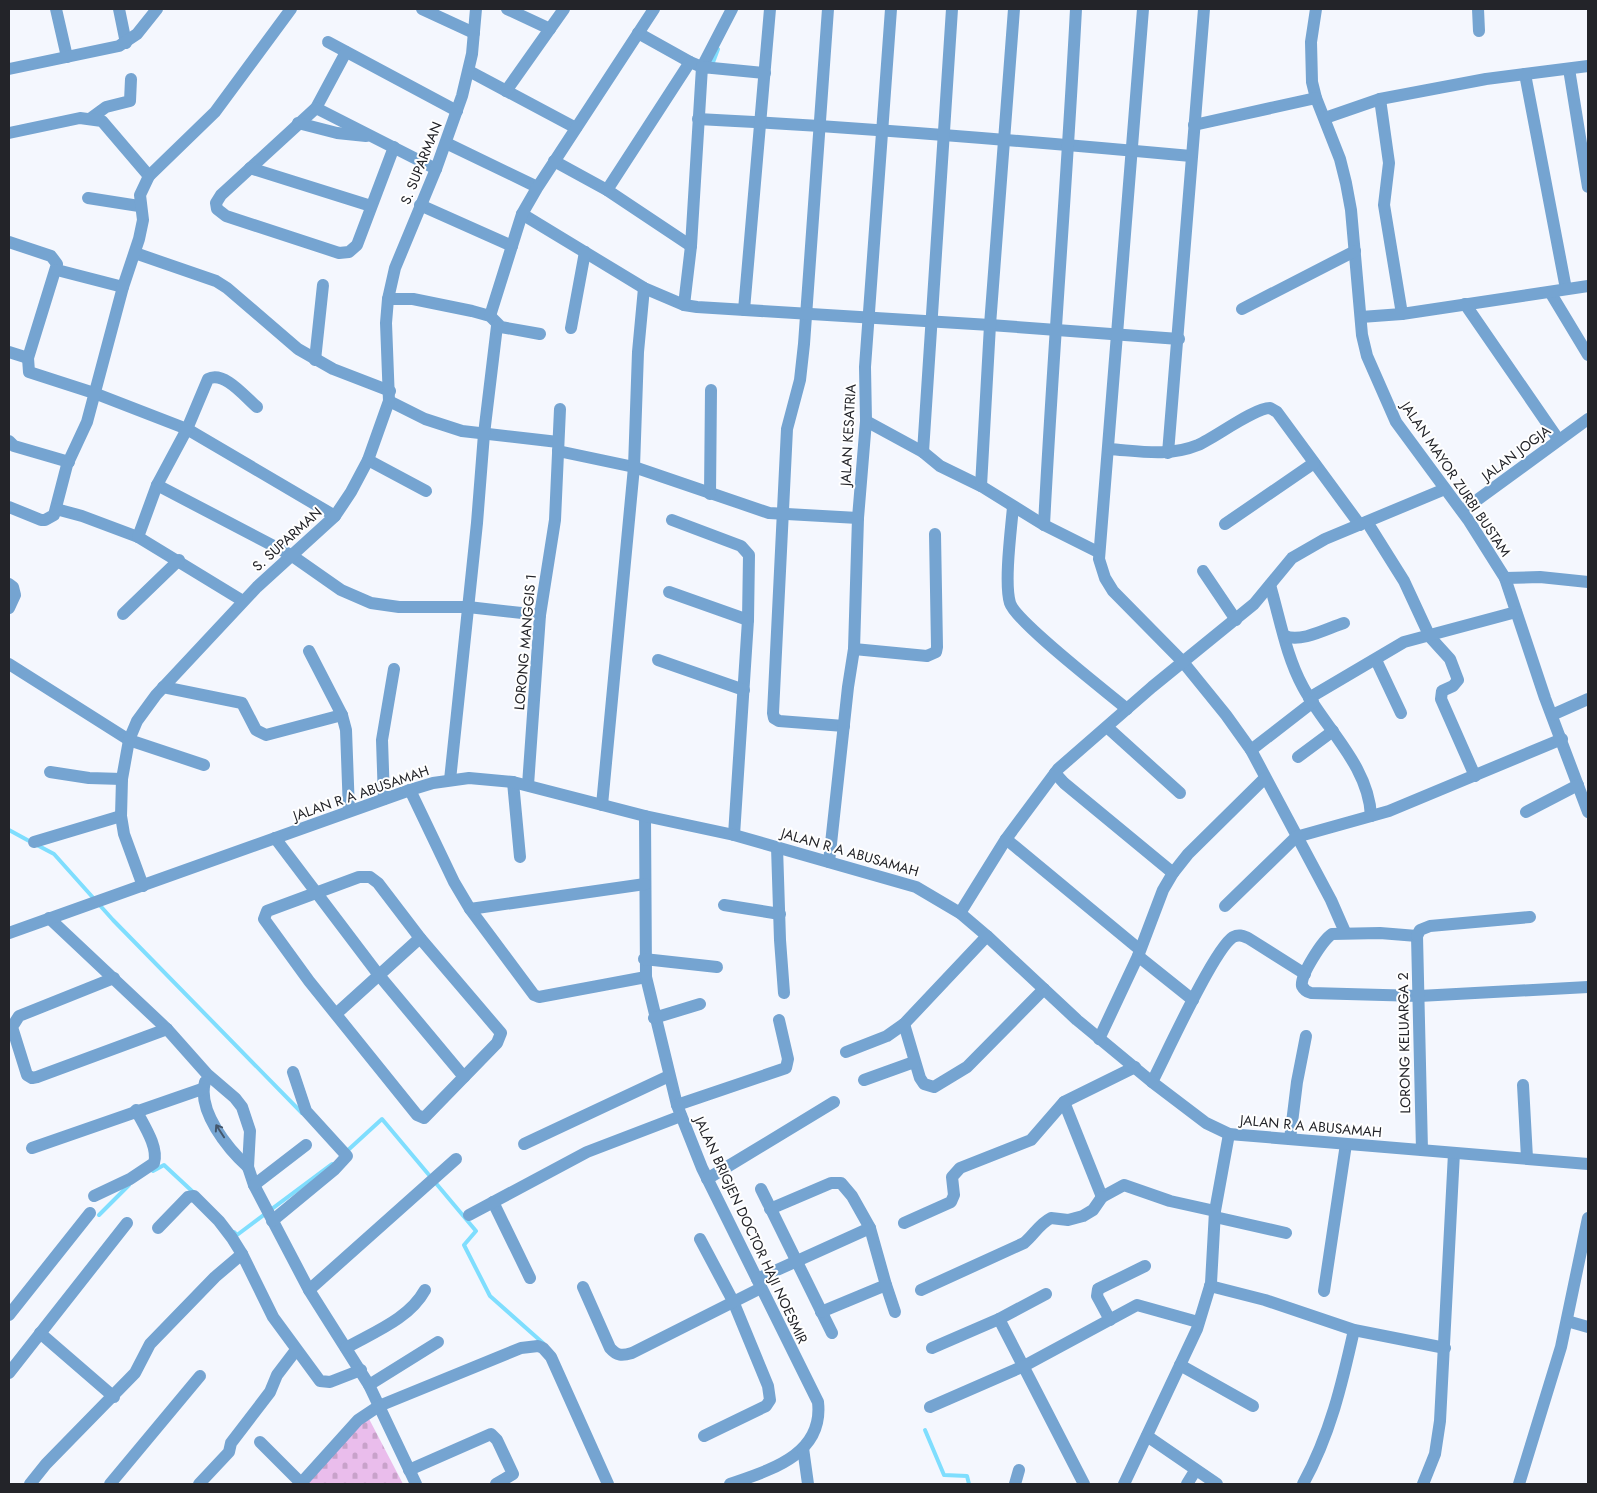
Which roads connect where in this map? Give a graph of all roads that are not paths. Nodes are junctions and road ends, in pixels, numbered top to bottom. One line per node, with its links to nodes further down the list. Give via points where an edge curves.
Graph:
1 (56, 9): 28 (street)
2 (119, 9): 26 (street)
3 (157, 9): 26 (street)
4 (422, 9): 24 (street)
5 (476, 9): 24 (street, S. SUPARMAN)
6 (508, 9): 21 (street)
7 (564, 9): 21 (street)
8 (654, 9): 23 (street)
9 (732, 9): 29 (street)
10 (770, 9): 34 (street)
11 (828, 9): 48 (street)
12 (891, 9): 50 (street, JALAN KESATRIA)
13 (952, 9): 52 (street)
14 (1014, 9): 54 (street)
15 (1076, 9): 58 (street)
16 (1143, 9): 59 (street)
17 (1204, 9): 47 (street)
18 (1316, 9): 38 (street, JALAN MAYOR ZURBI BUSTAM, via 1311,61)
19 (1478, 9): 22 (street)
20 (288, 10): 64 (street, via 215,112)
21 (550, 29): 37 (street)
22 (1479, 31)
23 (638, 33): 29 (street); 49 (street)
24 (474, 34): 33 (street, S. SUPARMAN)
25 (328, 42): 27 (street)
26 (126, 43): 28 (street)
27 (346, 52): 40 (street); 41 (street)
28 (66, 57): 31 (street)
29 (696, 65): 34 (street); 44 (street); 67 (street, via 678,84)
30 (1588, 66): 32 (street)
31 (9, 69)
32 (1568, 69): 35 (street); 55 (street)
33 (469, 71): 37 (street); 41 (street, S. SUPARMAN)
34 (765, 73): 45 (street)
35 (1525, 74): 39 (street); 84 (street)
36 (131, 80): 42 (street, via 130,101 106,107)
37 (506, 90): 49 (street)
38 (1316, 98): 43 (street, JALAN MAYOR ZURBI BUSTAM); 47 (street)
39 (1380, 99): 43 (street); 92 (street, via 1390,163 1384,205)
40 (316, 108): 46 (street); 53 (street)
41 (457, 111): 56 (street, S. SUPARMAN)
42 (91, 118): 51 (street); 64 (street, via 111,130)
43 (1326, 118): 76 (street, JALAN MAYOR ZURBI BUSTAM, via 1346,182)
44 (698, 119): 45 (street); 75 (street)
45 (760, 122): 48 (street); 90 (street)
46 (298, 123): 53 (street, via 337,133); 62 (street)
47 (1194, 125): 60 (street)
48 (819, 126): 50 (street); 91 (street)
49 (576, 128): 61 (street)
50 (882, 130): 52 (street); 93 (street, JALAN KESATRIA)
51 (9, 133)
52 (942, 135): 54 (street); 96 (street)
53 (376, 137): 57 (street)
54 (1004, 139): 58 (street); 97 (street)
55 (1584, 141): 66 (street)
56 (446, 143): 63 (street, S. SUPARMAN); 65 (street)
57 (394, 147): 63 (street); 71 (street)
58 (1068, 147): 59 (street); 99 (street)
59 (1130, 150): 60 (street); 101 (street)
60 (1191, 156): 102 (street)
61 (554, 161): 67 (street); 72 (street)
62 (250, 168): 71 (street); 71 (street, via 218,199 216,206 222,214 345,253 357,245)
63 (436, 169): 69 (street, S. SUPARMAN)
64 (149, 176): 70 (street, via 142,188)
65 (533, 185)
66 (1588, 187)
67 (607, 190): 75 (street)
68 (88, 198): 70 (street)
69 (420, 205): 74 (street); 86 (street, S. SUPARMAN, via 395,268)
70 (139, 206): 78 (street, via 142,225)
71 (371, 206)
72 (522, 214): 74 (street); 77 (street)
73 (9, 242): 79 (street, via 53,258)
74 (512, 246): 95 (street)
75 (691, 246): 88 (street)
76 (1355, 251): 89 (street); 94 (street, JALAN MAYOR ZURBI BUSTAM)
77 (585, 252): 83 (street); 98 (street)
78 (135, 253): 82 (street); 106 (street, via 216,281)
79 (57, 270): 82 (street); 105 (street)
80 (323, 284): 106 (street)
81 (1588, 286): 84 (street)
82 (123, 287): 108 (street)
83 (644, 288): 88 (street); 125 (street)
84 (1566, 289): 85 (street)
85 (1550, 292): 87 (street); 104 (street)
86 (388, 298): 95 (street, via 431,302); 109 (street, S. SUPARMAN, via 386,323)
87 (1465, 304): 92 (street); 116 (street)
88 (684, 305): 90 (street)
89 (1242, 309)
90 (744, 310): 91 (street)
91 (805, 314): 93 (street); 135 (street, via 800,380 787,429)
92 (1402, 314): 94 (street)
93 (869, 317): 96 (street); 113 (street, JALAN KESATRIA, via 865,367)
94 (1361, 317): 128 (street, JALAN MAYOR ZURBI BUSTAM, via 1367,356 1384,398 1396,422)
95 (494, 321): 100 (street); 115 (street)
96 (931, 321): 97 (street); 120 (street)
97 (990, 325): 99 (street); 127 (street)
98 (571, 328)
99 (1054, 331): 101 (street); 141 (street)
100 (540, 334)
101 (1117, 334): 102 (street); 119 (street)
102 (1179, 339): 121 (street)
103 (9, 352): 105 (street)
104 (1588, 355)
105 (28, 358): 108 (street, via 28,369 32,374)
106 (315, 360): 109 (street)
107 (711, 390): 130 (street)
108 (94, 394): 114 (street); 123 (street, via 87,422)
109 (390, 396): 115 (street, via 445,427); 122 (street, S. SUPARMAN)
110 (257, 407): 114 (street, via 221,377 213,376 205,383)
111 (560, 409): 118 (street, LORONG MANGGIS 1)
112 (1588, 419): 116 (street, JALAN JOGJA)
113 (866, 421): 120 (street); 137 (street, JALAN KESATRIA)
114 (187, 429): 126 (street); 136 (street)
115 (484, 434): 118 (street); 154 (street)
116 (1558, 439): 134 (street, JALAN JOGJA)
117 (9, 441): 123 (street, via 14,446)
118 (558, 446): 125 (street); 158 (street, LORONG MANGGIS 1, via 555,520)
119 (1109, 449): 121 (street); 144 (street)
120 (923, 452): 127 (street, via 940,466)
121 (1168, 453): 124 (street, via 1198,445 1260,410 1270,408 1277,412)
122 (368, 460): 129 (street); 136 (street, S. SUPARMAN)
123 (69, 462): 133 (street)
124 (1314, 463): 139 (street); 140 (street)
125 (634, 467): 130 (street); 199 (street)
126 (158, 485): 143 (street); 145 (street)
127 (980, 486): 132 (street)
128 (1444, 489): 134 (street, JALAN MAYOR ZURBI BUSTAM); 139 (street)
129 (426, 491)
130 (710, 494): 135 (street, via 769,513)
131 (9, 506): 133 (street, via 40,520 51,518)
132 (1014, 507): 141 (street); 175 (street, via 1010,538 1011,606 1026,624)
133 (56, 509): 143 (street)
134 (1462, 511): 148 (street, JALAN MAYOR ZURBI BUSTAM)
135 (783, 514): 137 (street); 179 (street, via 773,715 779,721)
136 (335, 516): 145 (street, S. SUPARMAN)
137 (858, 518): 164 (street, JALAN KESATRIA)
138 (672, 520): 159 (street, via 748,551)
139 (1364, 523): 151 (street, via 1306,548 1292,558); 163 (street, via 1404,581)
140 (1225, 524)
141 (1044, 525): 144 (street)
142 (936, 534): 164 (street, via 936,652 928,656)
143 (138, 537): 146 (street)
144 (1098, 552): 168 (street, via 1101,568 1113,591)
145 (290, 555): 153 (street, S. SUPARMAN); 154 (street, via 341,590 371,603 399,607)
146 (179, 560): 153 (street); 157 (street)
147 (1203, 571): 160 (street)
148 (1505, 578): 149 (street, via 1540,577); 156 (street, JALAN MAYOR ZURBI BUSTAM)
149 (1588, 582)
150 (9, 584): 155 (street, via 15,595)
151 (1270, 585): 160 (street); 162 (street)
152 (669, 592): 159 (street)
153 (243, 601): 171 (street, S. SUPARMAN)
154 (468, 607): 158 (street); 192 (street)
155 (9, 608)
156 (1516, 612): 163 (street); 178 (street, JALAN MAYOR ZURBI BUSTAM)
157 (123, 614)
158 (540, 615): 194 (street, LORONG MANGGIS 1)
159 (748, 620): 172 (street)
160 (1236, 620): 168 (street)
161 (1344, 623): 162 (street, via 1302,637)
162 (1285, 636): 174 (street, via 1296,672)
163 (1430, 637): 167 (street, via 1404,642); 189 (street, via 1450,658 1455,670 1458,680 1442,691 1441,699)
164 (854, 650): 179 (street, JALAN KESATRIA)
165 (309, 651): 177 (street)
166 (658, 660): 172 (street)
167 (1376, 660): 174 (street); 176 (street)
168 (1183, 662): 175 (street); 184 (street)
169 (9, 664): 183 (street)
170 (394, 669): 198 (street, via 382,740)
171 (163, 687): 177 (street, via 242,703 256,730 266,735); 183 (street, S. SUPARMAN, via 137,721)
172 (744, 690): 206 (street)
173 (1588, 699): 178 (street)
174 (1311, 700): 181 (street); 184 (street)
175 (1127, 709): 180 (street)
176 (1401, 713)
177 (342, 715): 200 (street, via 346,730)
178 (1552, 715): 182 (street, JALAN MAYOR ZURBI BUSTAM)
179 (844, 726): 213 (street, JALAN KESATRIA)
180 (1108, 727): 188 (street); 197 (street)
181 (1333, 731): 185 (street); 205 (street, via 1364,785)
182 (1562, 739): 189 (street); 195 (street, JALAN MAYOR ZURBI BUSTAM)
183 (129, 740): 186 (street); 191 (street, S. SUPARMAN)
184 (1251, 750): 190 (street)
185 (1298, 757)
186 (204, 765)
187 (50, 772): 191 (street)
188 (1054, 773): 209 (street); 214 (street)
189 (1475, 776): 205 (street)
190 (1265, 778): 207 (street); 214 (street)
191 (122, 779): 203 (street, S. SUPARMAN)
192 (450, 780): 193 (street, JALAN R A ABUSAMAH); 196 (street, JALAN R A ABUSAMAH)
193 (513, 782): 194 (street, JALAN R A ABUSAMAH); 212 (street)
194 (528, 785): 199 (street, JALAN R A ABUSAMAH)
195 (1578, 785): 201 (street); 202 (street, JALAN MAYOR ZURBI BUSTAM)
196 (410, 790): 198 (street, JALAN R A ABUSAMAH); 220 (street)
197 (1180, 793)
198 (384, 799): 200 (street, JALAN R A ABUSAMAH)
199 (602, 805): 204 (street, JALAN R A ABUSAMAH)
200 (350, 811): 208 (street, JALAN R A ABUSAMAH)
201 (1526, 812)
202 (1588, 812)
203 (121, 816): 210 (street); 216 (street, S. SUPARMAN, via 124,834)
204 (645, 816): 206 (street, JALAN R A ABUSAMAH); 215 (street, JALAN BRIGJEN DOCTOR HAJI NOESMIR)
205 (1371, 816): 207 (street)
206 (734, 835): 211 (street, JALAN R A ABUSAMAH)
207 (1296, 837): 219 (street); 225 (street)
208 (275, 838): 216 (street, JALAN R A ABUSAMAH); 217 (street)
209 (1006, 839): 221 (street); 230 (street)
210 (34, 842)
211 (777, 847): 213 (street, JALAN R A ABUSAMAH); 222 (street)
212 (520, 858)
213 (829, 862): 221 (street, JALAN R A ABUSAMAH, via 916,886)
214 (1173, 873): 230 (street)
215 (646, 884): 220 (street); 231 (street, JALAN BRIGJEN DOCTOR HAJI NOESMIR)
216 (143, 886): 224 (street, JALAN R A ABUSAMAH)
217 (315, 894): 229 (street, via 359,877 370,878 378,883); 233 (street); 243 (street, via 267,911 264,919)
218 (724, 905): 222 (street)
219 (1225, 906)
220 (470, 909): 235 (street, via 534,995 539,997)
221 (960, 913): 227 (street, JALAN R A ABUSAMAH)
222 (780, 914): 239 (street)
223 (1530, 917): 228 (street, via 1430,926 1420,930)
224 (49, 918): 226 (street, JALAN R A ABUSAMAH); 236 (street)
225 (1345, 932): 228 (street); 234 (street, via 1332,934 1325,940)
226 (9, 933)
227 (987, 936): 238 (street, JALAN R A ABUSAMAH); 246 (street)
228 (1417, 936): 240 (street, LORONG KELUARGA 2)
229 (420, 938): 233 (street); 256 (street, via 501,1033 497,1043)
230 (1138, 952): 241 (street); 249 (street)
231 (644, 959): 232 (street); 235 (street, JALAN BRIGJEN DOCTOR HAJI NOESMIR)
232 (717, 968)
233 (378, 974): 243 (street); 256 (street)
234 (1305, 974): 240 (street, via 1302,986 1311,993); 241 (street, via 1248,938 1234,936)
235 (646, 977): 244 (street, JALAN BRIGJEN DOCTOR HAJI NOESMIR)
236 (114, 978): 247 (street); 247 (street, via 15,1020 12,1027 27,1075 37,1077)
237 (1588, 987): 240 (street)
238 (1044, 989): 249 (street, JALAN R A ABUSAMAH); 251 (street, via 967,1067 941,1084 930,1087 924,1084)
239 (784, 993)
240 (1419, 996): 271 (street, LORONG KELUARGA 2)
241 (1193, 1000): 258 (street)
242 (700, 1004): 244 (street)
243 (336, 1014): 256 (street, via 420,1118 424,1118)
244 (654, 1018): 255 (street, JALAN BRIGJEN DOCTOR HAJI NOESMIR)
245 (780, 1020): 264 (street, via 788,1059 786,1068)
246 (904, 1024): 250 (street, via 887,1036); 251 (street)
247 (167, 1029): 254 (street)
248 (1306, 1036): 266 (street)
249 (1099, 1039): 252 (street, JALAN R A ABUSAMAH)
250 (846, 1052)
251 (914, 1062): 257 (street)
252 (1135, 1067): 258 (street, JALAN R A ABUSAMAH); 262 (street)
253 (293, 1072): 285 (street, via 306,1111 346,1152 335,1169)
254 (206, 1074): 260 (street); 276 (street, via 242,1107 250,1131)
255 (669, 1076): 264 (street, JALAN BRIGJEN DOCTOR HAJI NOESMIR); 267 (street)
256 (464, 1077)
257 (864, 1080)
258 (1152, 1082): 265 (street, JALAN R A ABUSAMAH, via 1206,1123)
259 (1522, 1085): 273 (street)
260 (202, 1089): 263 (street); 276 (street, one-way to 260, via 217,1128)
261 (834, 1102): 277 (street)
262 (1064, 1102): 281 (street); 290 (street, via 1031,1140 960,1168 952,1178 954,1196 947,1206)
263 (136, 1110): 270 (street); 280 (street, via 149,1136 155,1154 154,1163)
264 (679, 1110): 277 (street, JALAN BRIGJEN DOCTOR HAJI NOESMIR); 282 (street, via 587,1152)
265 (1229, 1134): 266 (street, JALAN R A ABUSAMAH); 286 (street)
266 (1290, 1139): 268 (street, JALAN R A ABUSAMAH)
267 (524, 1144)
268 (1346, 1144): 271 (street, JALAN R A ABUSAMAH); 306 (street)
269 (306, 1146): 278 (street)
270 (32, 1148)
271 (1422, 1150): 272 (street, JALAN R A ABUSAMAH)
272 (1454, 1153): 273 (street, JALAN R A ABUSAMAH); 323 (street)
273 (1527, 1158): 275 (street, JALAN R A ABUSAMAH)
274 (456, 1159): 303 (street)
275 (1588, 1164)
276 (248, 1167): 278 (street)
277 (708, 1179): 299 (street, JALAN BRIGJEN DOCTOR HAJI NOESMIR)
278 (254, 1185): 285 (street)
279 (761, 1189): 283 (street)
280 (94, 1196)
281 (1102, 1198): 286 (street, via 1124,1185); 305 (street, via 1088,1213 1073,1220 1051,1218 1024,1243)
282 (494, 1202): 287 (street); 298 (street)
283 (770, 1208): 292 (street, via 831,1183 841,1183); 296 (street)
284 (90, 1213): 311 (street)
285 (268, 1214): 303 (street)
286 (1215, 1214): 293 (street); 301 (street)
287 (470, 1215)
288 (1588, 1218): 314 (street)
289 (127, 1223): 318 (street)
290 (904, 1223)
291 (158, 1228): 295 (street, via 188,1196 192,1196 219,1220)
292 (870, 1228): 296 (street); 300 (street)
293 (1286, 1233)
294 (700, 1239): 308 (street)
295 (242, 1254): 324 (street, via 273,1317); 331 (street, via 150,1344 135,1373)
296 (796, 1262): 299 (street); 309 (street)
297 (1145, 1266): 313 (street, via 1098,1289 1097,1296)
298 (530, 1278)
299 (759, 1283): 308 (street); 338 (street, JALAN BRIGJEN DOCTOR HAJI NOESMIR, via 818,1402 818,1424)
300 (886, 1285): 309 (street); 310 (street)
301 (1210, 1286): 315 (street); 317 (street, via 1265,1300)
302 (583, 1287): 308 (street, via 610,1348 616,1355 623,1356)
303 (309, 1290): 321 (street)
304 (424, 1290): 321 (street, via 401,1317)
305 (921, 1290)
306 (1324, 1291)
307 (1046, 1294): 312 (street)
308 (733, 1301): 335 (street, via 768,1386 770,1400 766,1406)
309 (821, 1312): 319 (street)
310 (896, 1312)
311 (9, 1315)
312 (999, 1319): 322 (street); 326 (street)
313 (1110, 1320): 315 (street, via 1140,1306); 326 (street)
314 (1567, 1321): 316 (street); 342 (street)
315 (1198, 1322): 325 (street)
316 (1588, 1327)
317 (1354, 1330): 323 (street); 356 (street, via 1335,1410 1317,1458)
318 (40, 1333): 328 (street); 331 (street)
319 (832, 1333)
320 (438, 1342): 330 (street)
321 (346, 1348): 327 (street)
322 (932, 1348)
323 (1445, 1348): 357 (street, via 1436,1446)
324 (296, 1350): 327 (street, via 322,1382); 345 (street, via 229,1452)
325 (1180, 1365): 333 (street); 336 (street)
326 (1024, 1366): 334 (street); 352 (street)
327 (360, 1370): 330 (street)
328 (9, 1373)
329 (200, 1376): 344 (street)
330 (369, 1385): 332 (street)
331 (114, 1397): 343 (street)
332 (379, 1406): 337 (street, via 358,1420 303,1481 298,1480); 339 (street); 348 (street, via 492,1358 538,1346 551,1357)
333 (1253, 1406)
334 (930, 1407)
335 (704, 1436)
336 (1147, 1436): 341 (street); 353 (street)
337 (260, 1442)
338 (803, 1448): 349 (street, JALAN BRIGJEN DOCTOR HAJI NOESMIR, via 780,1464); 350 (street)
339 (409, 1470): 346 (street); 347 (street, via 490,1434 497,1440 513,1474)
340 (1018, 1470): 351 (street)
341 (1195, 1471): 354 (street); 355 (street)
342 (1524, 1483)
343 (30, 1484)
344 (110, 1484)
345 (199, 1484)
346 (416, 1484)
347 (496, 1484)
348 (608, 1484)
349 (730, 1484)
350 (808, 1484)
351 (1015, 1484)
352 (1084, 1484)
353 (1124, 1484)
354 (1187, 1484)
355 (1217, 1484)
356 (1303, 1484)
357 (1423, 1484)

